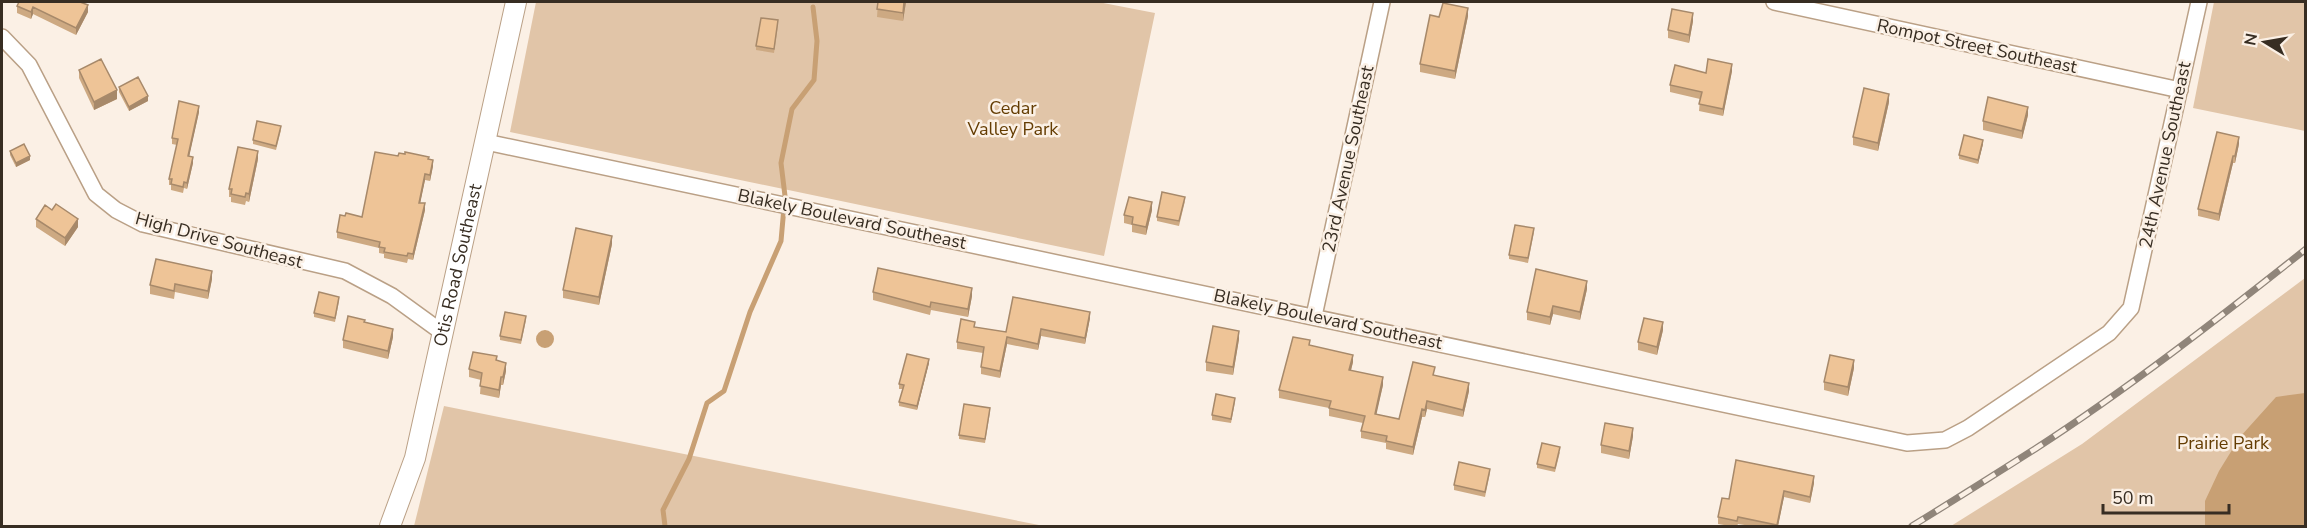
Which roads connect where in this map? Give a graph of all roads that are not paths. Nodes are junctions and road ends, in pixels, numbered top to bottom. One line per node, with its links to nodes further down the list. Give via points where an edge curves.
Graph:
1 (516, 2): 7 (street, Otis Road Southeast)
2 (1382, 2): 9 (street, 23rd Avenue Southeast)
3 (1774, 2): 6 (street, Rompot Street Southeast)
4 (2199, 2): 6 (street, 24th Avenue Southeast)
5 (2, 37): 10 (street, High Drive Southeast, via 29,65 96,194 116,210 142,224 345,271 392,296)
6 (2180, 90): 8 (street, 24th Avenue Southeast)
7 (486, 142): 9 (street, Blakely Boulevard Southeast); 10 (street, Otis Road Southeast)
8 (2131, 308): 9 (street, Blakely Boulevard Southeast, via 2109,333 1968,428 1945,440 1907,444)
9 (1314, 316)
10 (443, 333): 11 (street, Otis Road Southeast, via 415,458)
11 (390, 526)

